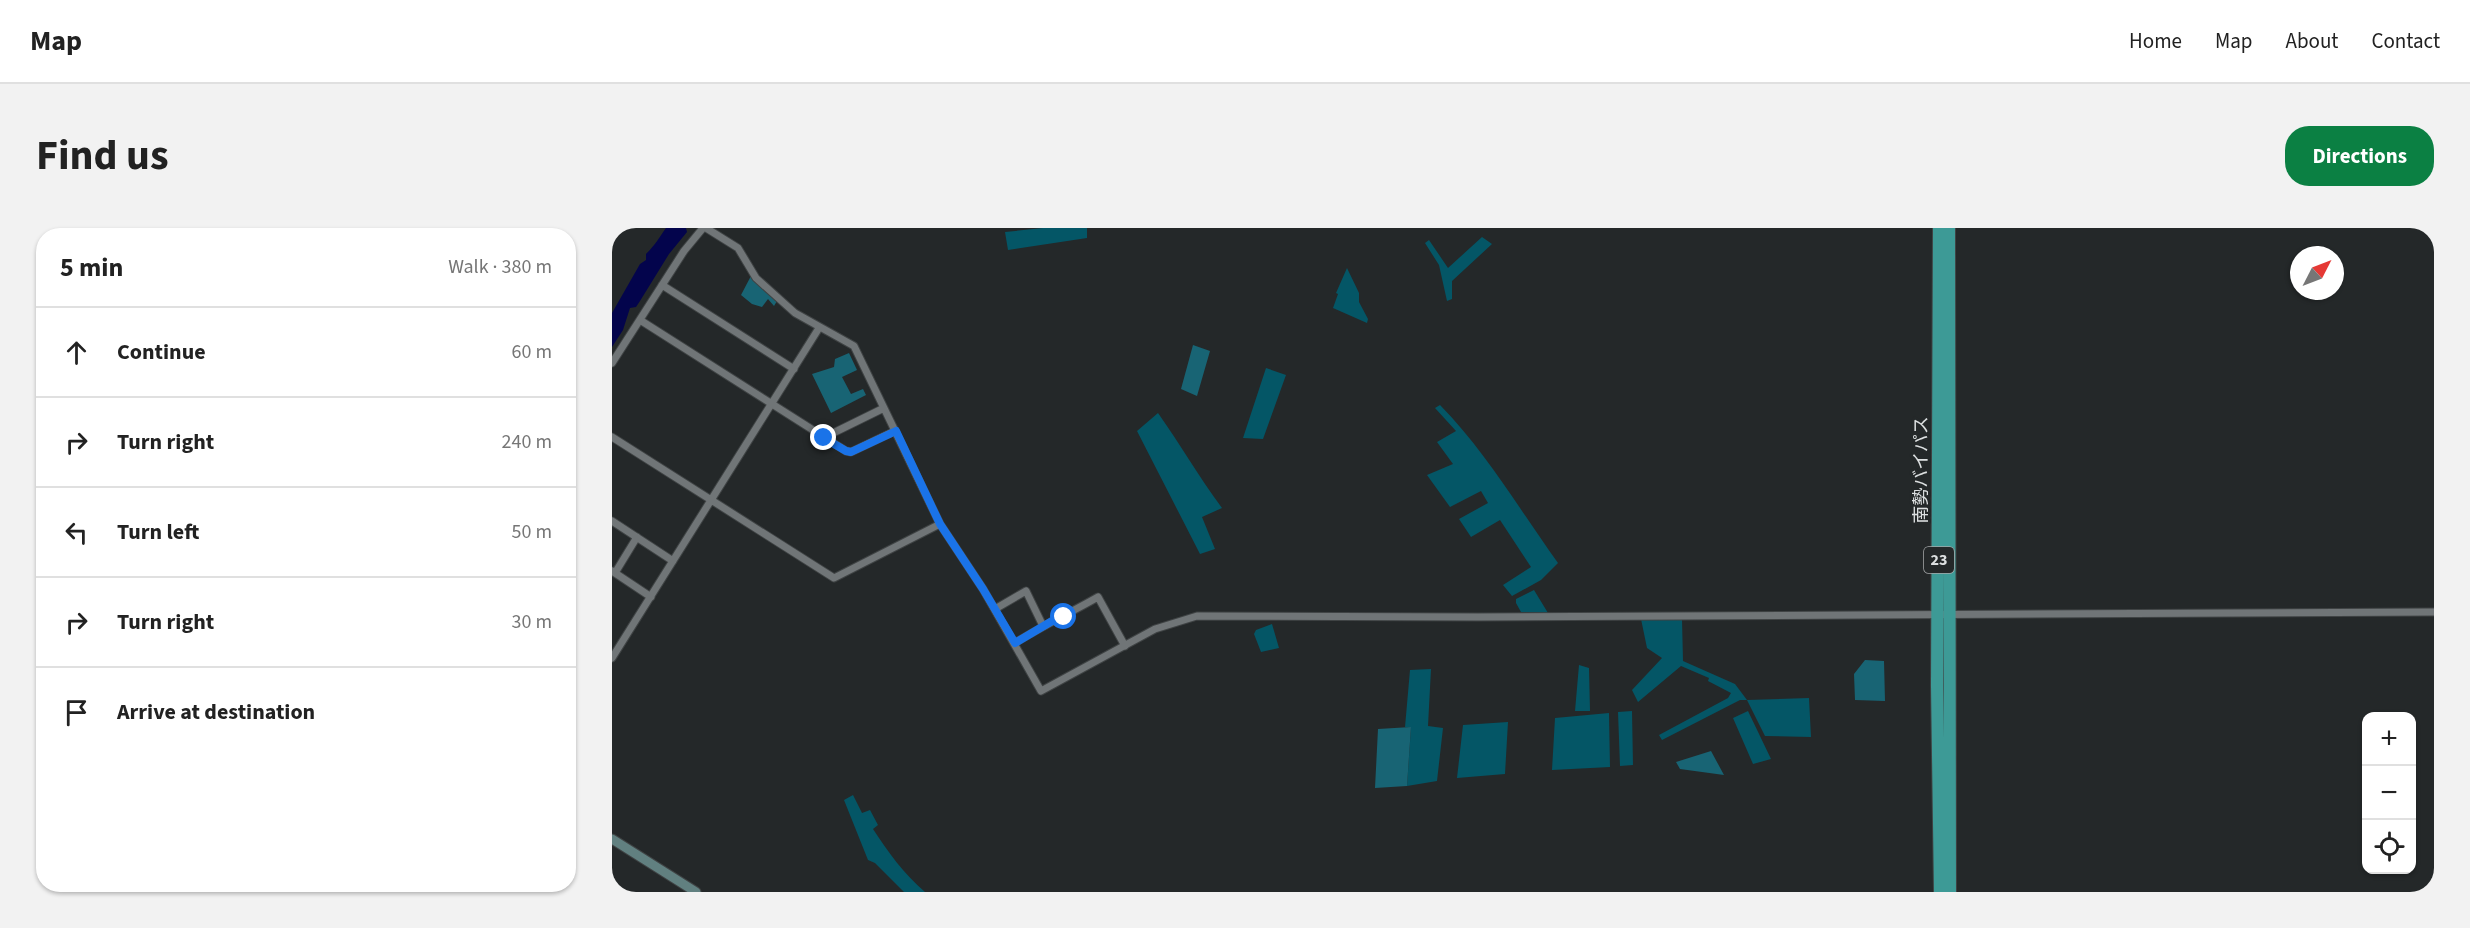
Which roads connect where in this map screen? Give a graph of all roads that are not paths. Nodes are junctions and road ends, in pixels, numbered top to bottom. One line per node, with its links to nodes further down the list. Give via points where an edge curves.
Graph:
1 (705, 228): 4 (street); 6 (street, via 738,248 756,278 795,313)
2 (1939, 228): 23 (highway, 南勢バイパス / 23)
3 (1949, 228): 23 (highway, 南勢バイパス / 23)
4 (662, 285): 5 (street); 8 (street)
5 (640, 320): 7 (street); 9 (street)
6 (819, 328): 8 (street); 10 (street, via 854,346)
7 (612, 363)
8 (794, 369): 9 (street)
9 (772, 405): 13 (street); 14 (street)
10 (884, 408): 11 (street); 13 (street)
11 (896, 431): 13 (street, via 851,452); 16 (street)
12 (612, 437): 14 (street)
13 (824, 438)
14 (711, 501): 16 (street, via 834,578); 18 (street)
15 (612, 521): 17 (street)
16 (940, 524): 21 (street)
17 (637, 537): 18 (street); 19 (street)
18 (673, 561): 20 (street)
19 (613, 572): 20 (street)
20 (651, 597): 27 (street)
21 (995, 609): 24 (street, via 1026,591); 25 (street)
22 (2434, 612): 23 (street)
23 (1944, 614): 26 (street, via 1197,616 1155,630); 30 (highway, 南勢バイパス / 23); 31 (highway, 南勢バイパス / 23)
24 (1043, 626): 25 (street); 26 (street, via 1098,597)
25 (1015, 643): 26 (street, via 1041,691)
26 (1125, 646)
27 (612, 658)
28 (612, 839): 29 (street)
29 (696, 892)
30 (1940, 892)
31 (1950, 892)

